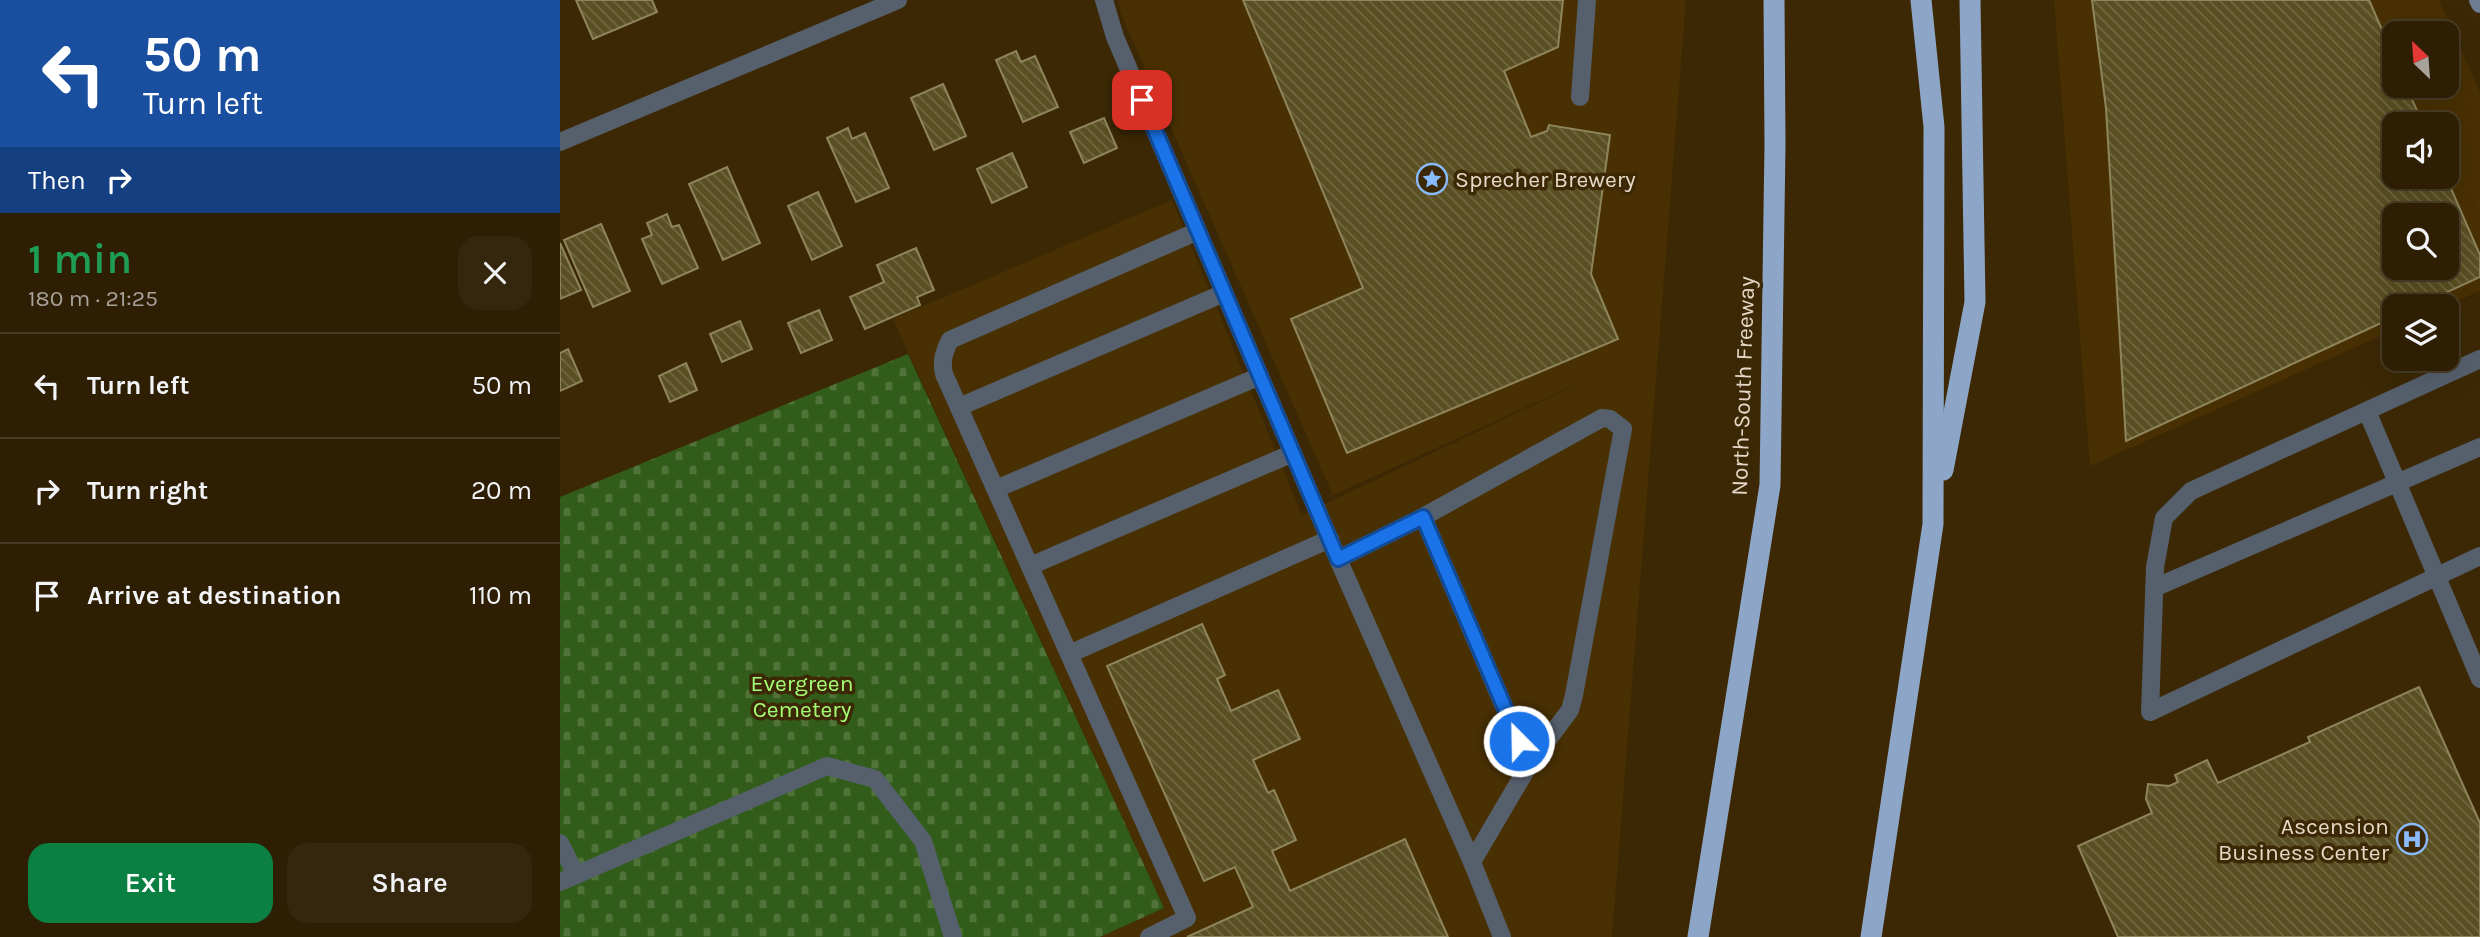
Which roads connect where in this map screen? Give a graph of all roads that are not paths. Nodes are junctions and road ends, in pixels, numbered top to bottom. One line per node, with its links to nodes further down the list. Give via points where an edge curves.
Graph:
1 (898, 0): 8 (street)
2 (1104, 0): 9 (street, via 1115,37)
3 (1587, 0): 7 (street)
4 (1774, 0): 36 (highway, North-South Freeway, via 1770,485)
5 (1921, 0): 20 (highway, via 1934,127)
6 (1970, 0): 20 (highway, via 1975,302)
7 (1580, 97)
8 (560, 142)
9 (1198, 232): 10 (street); 13 (street, via 950,340 942,364)
10 (1224, 293): 12 (street); 13 (street)
11 (2480, 359): 14 (street)
12 (1260, 376): 16 (street); 18 (street)
13 (959, 407): 18 (street)
14 (2367, 411): 17 (street); 26 (street, via 2191,492 2164,519)
15 (2480, 447): 17 (street)
16 (1293, 453): 21 (street); 24 (street)
17 (2397, 484): 25 (street); 26 (street)
18 (996, 489): 24 (street)
19 (1423, 517): 23 (street); 29 (street); 29 (street, via 1602,418 1623,429 1574,695 1570,709)
20 (1933, 524): 37 (highway)
21 (1330, 539): 23 (street); 27 (street)
22 (2480, 556): 25 (street)
23 (1338, 559): 31 (street)
24 (1030, 566): 27 (street)
25 (2436, 577): 26 (street, via 2150,712); 28 (street)
26 (2154, 588)
27 (1069, 653): 34 (street, via 1187,918)
28 (2480, 679)
29 (1529, 765): 31 (street)
30 (560, 843): 32 (street)
31 (1472, 862): 35 (street)
32 (568, 879): 33 (street, via 827,766 875,779 923,841)
33 (953, 937)
34 (1149, 937)
35 (1502, 937)
36 (1698, 937)
37 (1871, 937)

